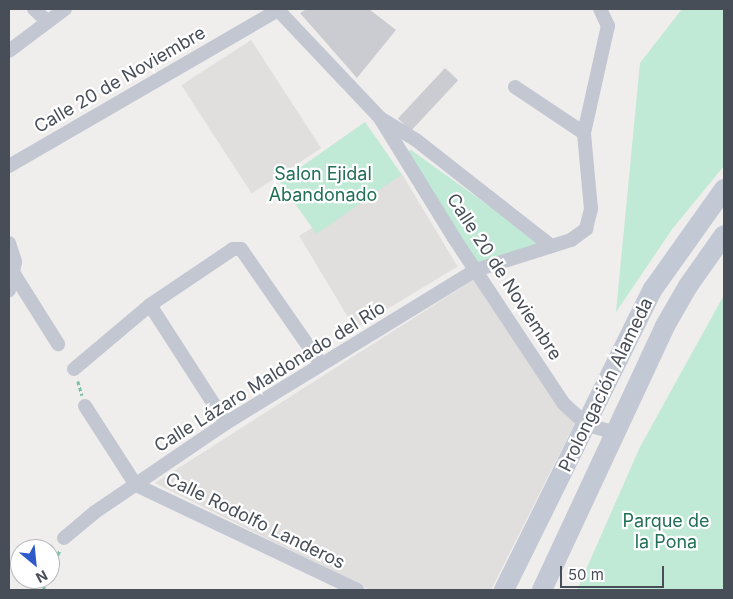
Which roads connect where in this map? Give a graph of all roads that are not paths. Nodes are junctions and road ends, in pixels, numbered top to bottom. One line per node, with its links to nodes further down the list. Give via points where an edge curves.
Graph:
1 (34, 9): 5 (street)
2 (65, 9): 5 (street)
3 (279, 9): 8 (street, Calle 20 de Noviembre); 10 (street, Calle 20 de Noviembre)
4 (600, 9): 9 (street, via 608,26)
5 (47, 21): 6 (street)
6 (9, 51)
7 (515, 87): 9 (street)
8 (380, 118): 14 (street, Calle 20 de Noviembre, via 416,140); 15 (street, Calle 20 de Noviembre)
9 (584, 132): 14 (street, Calle Lázaro Maldonado del Río, via 590,209 586,229 571,240)
10 (9, 166)
11 (724, 189): 24 (main road, Prolongación Alameda, via 653,289)
12 (724, 236): 25 (main road, Prolongación Alameda, via 676,306)
13 (9, 243): 16 (street, via 15,262)
14 (551, 246): 15 (street, Calle Lázaro Maldonado del Río)
15 (476, 270): 20 (street, Calle Lázaro Maldonado del Río); 24 (street, Calle 20 de Noviembre, via 564,404)
16 (14, 274): 17 (street); 19 (street)
17 (9, 290)
18 (150, 305): 20 (street, via 233,249 241,249); 21 (street); 23 (street)
19 (58, 344)
20 (321, 364): 23 (street, Calle Lázaro Maldonado del Río)
21 (74, 369)
22 (85, 406): 26 (street)
23 (226, 423): 26 (street, Calle Lázaro Maldonado del Río)
24 (587, 425): 25 (street, Calle 20 de Noviembre); 29 (main road, Prolongación Alameda)
25 (616, 433): 30 (main road, Prolongación Alameda)
26 (136, 485): 27 (street, Calle Lázaro Maldonado del Río, via 78,524); 28 (street, Calle Rodolfo Landeros)
27 (64, 538)
28 (357, 590)
29 (504, 590)
30 (542, 590)

